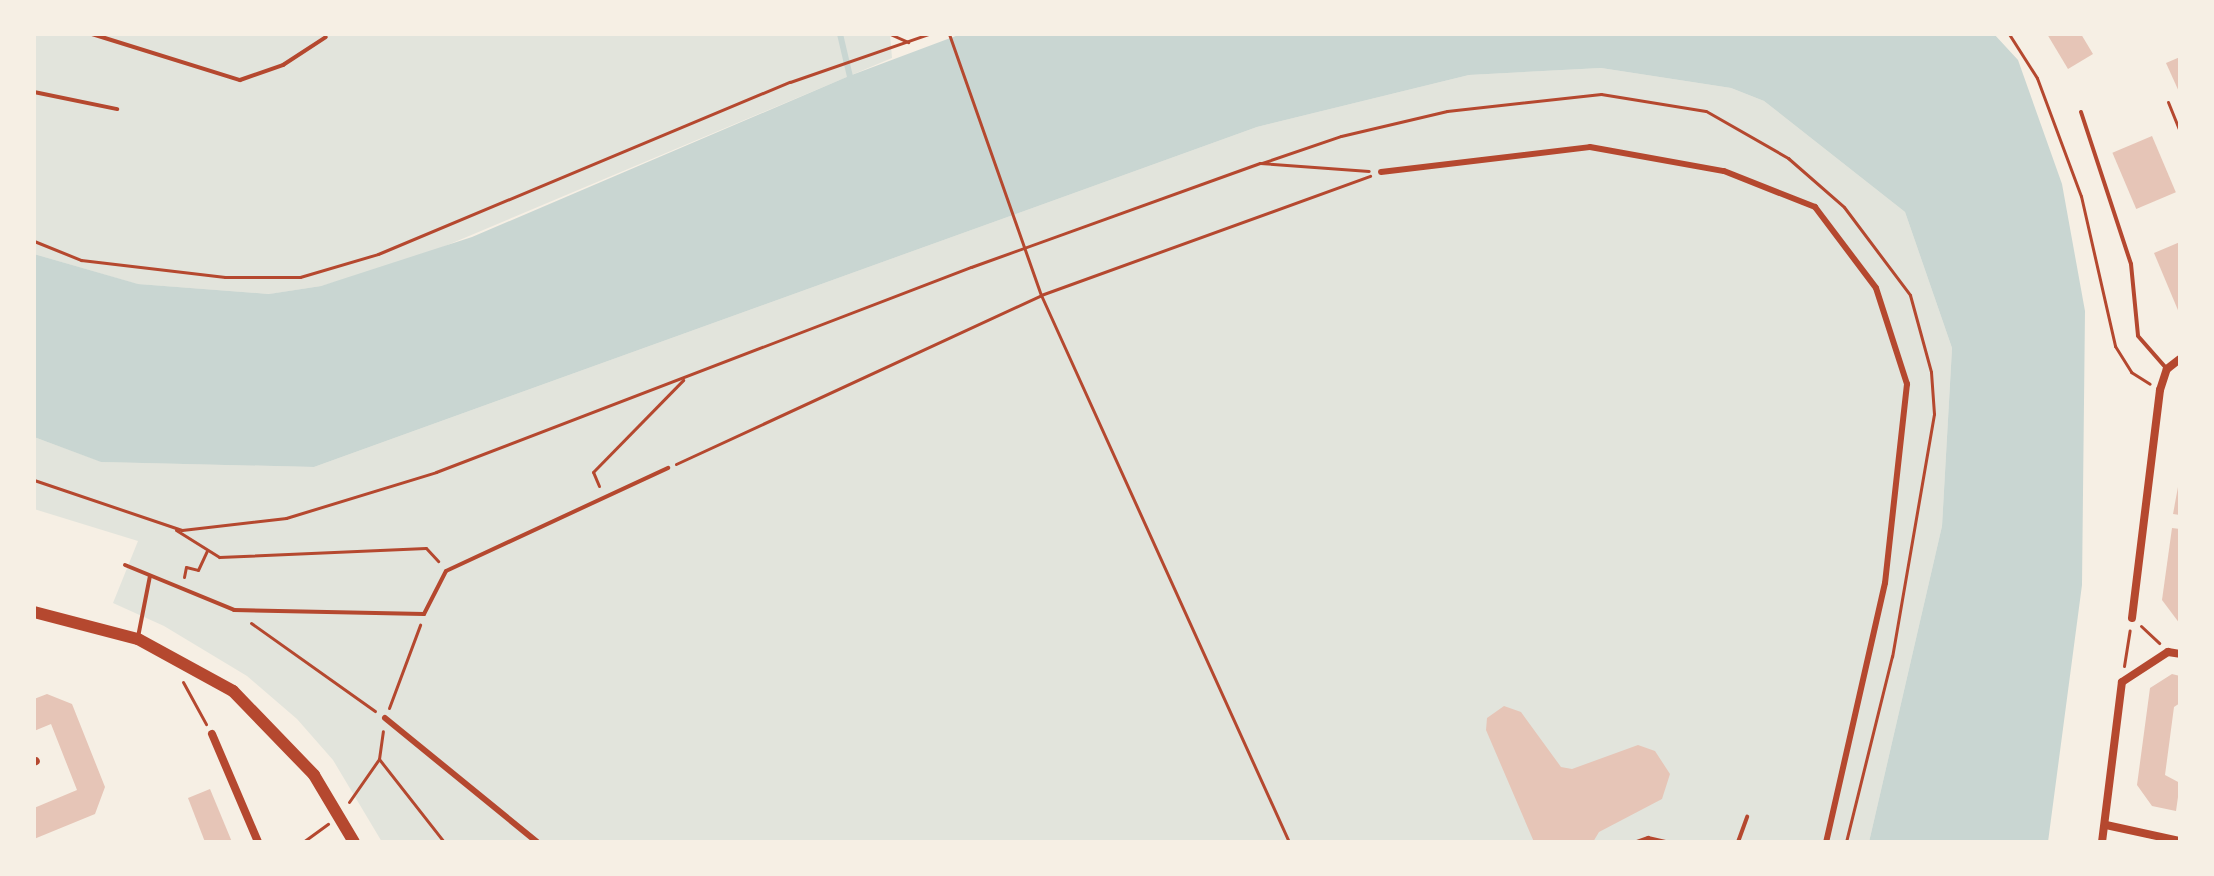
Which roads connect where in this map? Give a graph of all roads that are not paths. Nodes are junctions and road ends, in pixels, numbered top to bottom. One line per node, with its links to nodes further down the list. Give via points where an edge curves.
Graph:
1 (92, 34): 2 (lane, via 240,80 283,65)
2 (326, 37)
3 (34, 92): 4 (lane)
4 (117, 109)
5 (2081, 112): 8 (lane, via 2131,264 2138,336)
6 (1381, 172): 27 (street, via 1590,147 1724,171 1815,207 1876,288 1907,384 1885,583)
7 (2180, 359): 8 (street)
8 (2167, 369): 13 (street, via 2160,390)
9 (668, 468): 11 (lane, via 446,571 424,614 234,610)
10 (125, 565): 11 (lane)
11 (150, 576): 14 (lane)
12 (34, 612): 14 (main road)
13 (2132, 618)
14 (138, 639): 22 (main road, via 233,691 265,718 314,775)
15 (2180, 654): 19 (street, via 2168,652 2122,682)
16 (385, 718): 23 (street)
17 (212, 734): 21 (street)
18 (1747, 817): 26 (lane)
19 (2106, 825): 20 (street); 28 (street)
20 (2180, 841)
21 (258, 842)
22 (354, 842)
23 (537, 842)
24 (1637, 842): 25 (lane)
25 (1666, 842)
26 (1738, 842)
27 (1826, 842)
28 (2102, 842)

